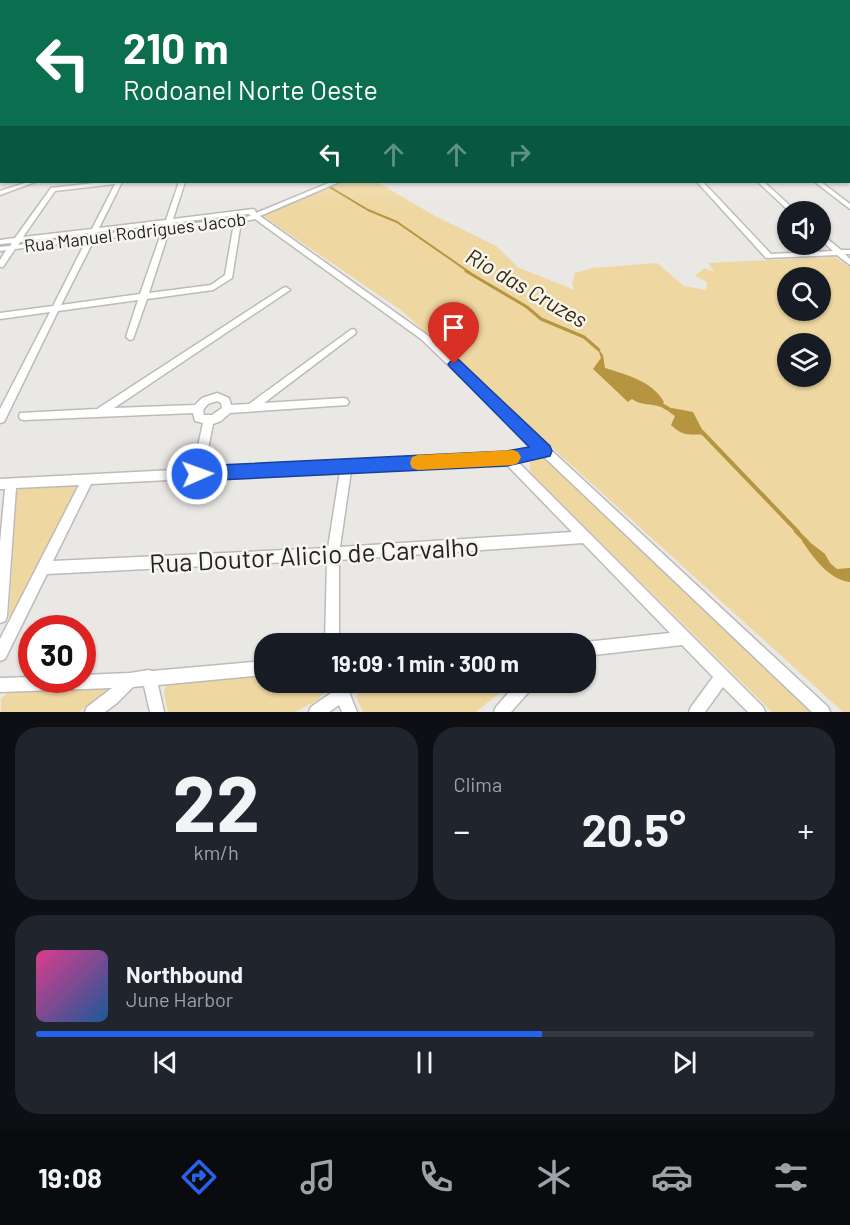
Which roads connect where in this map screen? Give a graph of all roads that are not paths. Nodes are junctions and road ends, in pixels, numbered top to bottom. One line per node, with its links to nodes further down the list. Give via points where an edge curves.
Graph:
1 (29, 183): 10 (street)
2 (108, 183): 17 (street, via 53,189)
3 (117, 183): 16 (street)
4 (182, 183): 15 (street)
5 (318, 183): 13 (street, Rua Manuel Rodrigues Jacob)
6 (332, 183): 13 (street, Rua Manuel Rodrigues Jacob)
7 (701, 183): 23 (street, via 769,256)
8 (762, 183): 11 (street)
9 (819, 183): 12 (street)
10 (0, 193)
11 (782, 201)
12 (850, 207)
13 (253, 214): 14 (street, Rua Manuel Rodrigues Jacob); 15 (street, Rua Manuel Rodrigues Jacob); 40 (street, via 424,337)
14 (238, 221): 15 (street, Rua Manuel Rodrigues Jacob); 27 (street, via 229,276 213,287)
15 (168, 226): 16 (street, Rua Manuel Rodrigues Jacob); 27 (street)
16 (93, 235): 17 (street, Rua Manuel Rodrigues Jacob); 20 (street, Rua Manuel Rodrigues Jacob); 28 (street)
17 (18, 240): 18 (street, Rua Manuel Rodrigues Jacob); 20 (street)
18 (0, 242)
19 (831, 245): 23 (street)
20 (13, 248): 21 (street, Rua Manuel Rodrigues Jacob); 25 (street)
21 (0, 249)
22 (850, 252): 23 (street)
23 (840, 253): 24 (street)
24 (850, 262)
25 (0, 266)
26 (286, 290): 36 (street)
27 (143, 298): 28 (street); 31 (street)
28 (54, 309): 29 (street); 38 (street)
29 (0, 316)
30 (352, 332): 33 (street)
31 (130, 337)
32 (344, 402): 33 (street)
33 (250, 408): 35 (street)
34 (198, 409): 35 (street, via 205,401 217,397 226,401); 36 (street); 39 (street, via 199,418)
35 (227, 409): 39 (street, via 220,418)
36 (99, 413): 37 (street)
37 (24, 416)
38 (0, 417)
39 (208, 422): 43 (street)
40 (544, 451): 41 (street); 69 (street)
41 (507, 459): 42 (street); 46 (street)
42 (346, 467): 43 (street); 47 (street)
43 (197, 474): 44 (street)
44 (88, 479): 45 (street); 48 (street)
45 (5, 483): 49 (street)
46 (583, 537): 47 (street, Rua Doutor Alicio de Carvalho); 51 (street)
47 (333, 554): 48 (street, Rua Doutor Alicio de Carvalho); 50 (street)
48 (45, 568): 53 (street)
49 (0, 616)
50 (332, 633)
51 (684, 638): 52 (street); 55 (street)
52 (596, 648)
53 (0, 654)
54 (254, 669): 56 (street)
55 (723, 676): 67 (street); 68 (street)
56 (149, 677): 57 (street); 63 (street)
57 (130, 680): 58 (street); 62 (street)
58 (0, 685)
59 (335, 693): 64 (street)
60 (341, 693): 65 (street)
61 (518, 693): 66 (street)
62 (92, 712)
63 (157, 712)
64 (316, 712)
65 (350, 712)
66 (501, 712)
67 (696, 712)
68 (758, 712)
69 (823, 712)

